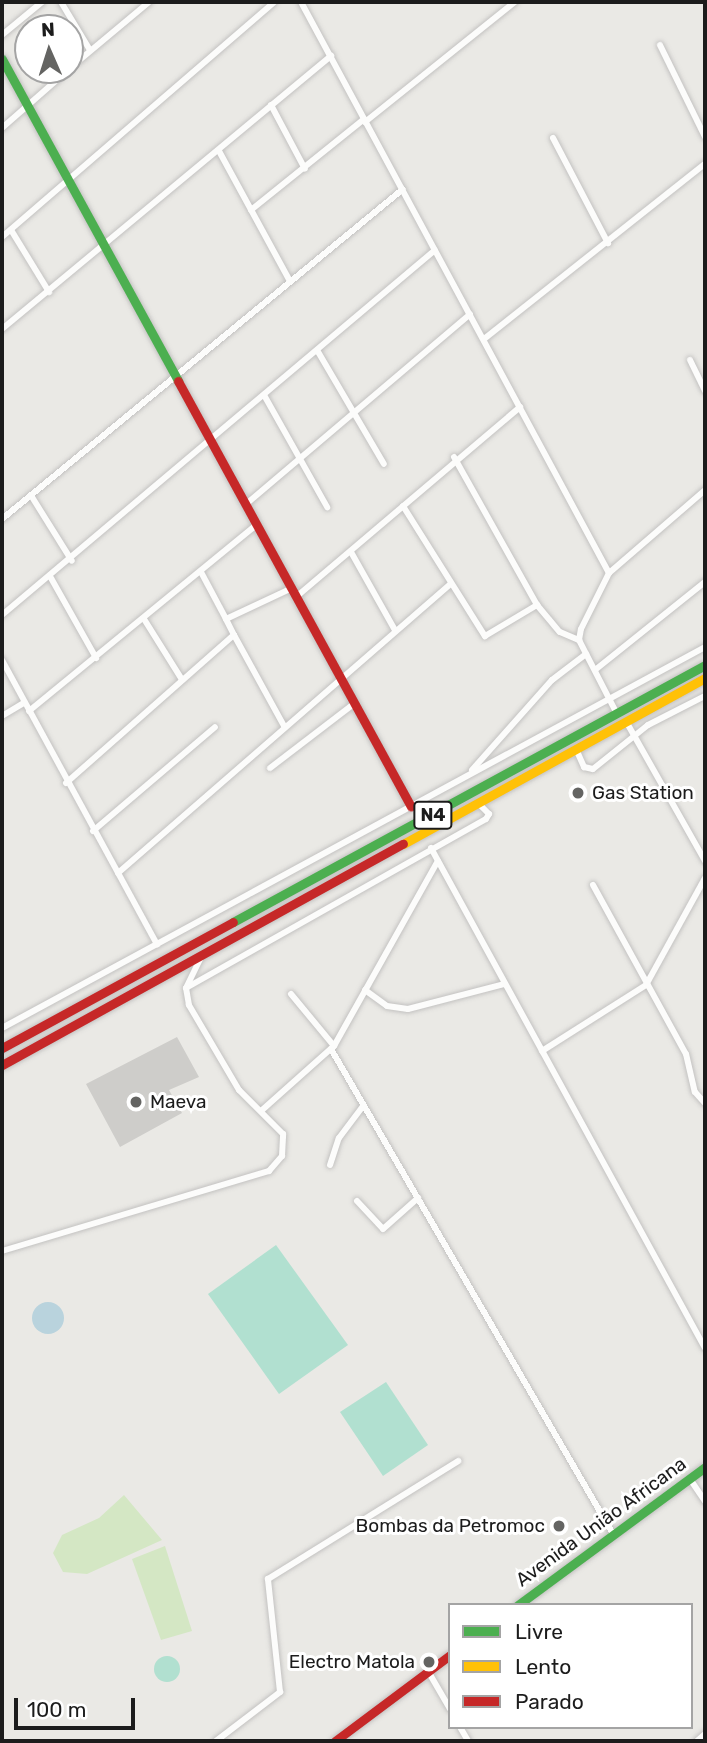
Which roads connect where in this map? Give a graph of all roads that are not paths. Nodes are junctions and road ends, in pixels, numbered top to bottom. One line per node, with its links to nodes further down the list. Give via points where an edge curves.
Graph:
1 (41, 2): 7 (street)
2 (61, 2): 9 (street)
3 (149, 2): 9 (street)
4 (274, 2): 23 (street)
5 (300, 2): 11 (street)
6 (515, 2): 16 (street)
7 (2, 35)
8 (660, 45): 18 (street)
9 (90, 50): 10 (street)
10 (84, 55)
11 (331, 56): 14 (street); 16 (street)
12 (2, 59): 15 (main road)
13 (52, 84): 15 (street)
14 (271, 105): 20 (street); 22 (street)
15 (28, 106): 17 (street); 23 (main road)
16 (364, 121): 22 (street); 24 (street)
17 (2, 128)
18 (705, 136)
19 (553, 138): 28 (street)
20 (219, 151): 25 (street); 29 (street)
21 (705, 164): 28 (street)
22 (305, 169): 25 (street)
23 (67, 181): 26 (street); 29 (main road)
24 (402, 189): 30 (street); 31 (street)
25 (251, 210): 31 (street)
26 (11, 230): 27 (street); 32 (street)
27 (2, 237)
28 (608, 243): 35 (street)
29 (103, 245): 32 (street); 38 (main road)
30 (435, 250): 33 (street); 36 (street)
31 (290, 281): 38 (street)
32 (48, 292): 34 (street)
33 (470, 314): 35 (street); 42 (street)
34 (2, 330)
35 (484, 339): 41 (street)
36 (317, 350): 40 (street); 42 (street)
37 (690, 360): 39 (street)
38 (173, 379): 43 (main road); 48 (street)
39 (705, 391)
40 (264, 395): 43 (street); 45 (street)
41 (520, 407): 44 (street); 57 (street)
42 (355, 416): 45 (street); 46 (street)
43 (210, 444): 49 (main road); 55 (street)
44 (454, 457): 50 (street); 62 (street)
45 (301, 461): 49 (street); 51 (street)
46 (384, 464)
47 (705, 490): 57 (street)
48 (32, 497): 52 (street); 55 (street)
49 (245, 505): 53 (main road)
50 (403, 506): 54 (street); 60 (street)
51 (327, 507)
52 (2, 519)
53 (256, 525): 56 (street); 61 (main road)
54 (351, 552): 61 (street); 66 (street)
55 (72, 561): 58 (street)
56 (201, 572): 64 (street); 65 (street)
57 (609, 573): 68 (street)
58 (51, 578): 63 (street); 71 (street)
59 (705, 582): 74 (street)
60 (449, 585): 62 (street, via 489,637); 66 (street)
61 (292, 593): 64 (street); 76 (main road)
62 (537, 605): 68 (street, via 560,632)
63 (2, 615)
64 (226, 618): 67 (street)
65 (144, 619): 71 (street); 75 (street)
66 (395, 630): 76 (street)
67 (234, 635): 75 (street); 86 (street)
68 (579, 640): 70 (street)
69 (705, 647): 79 (street)
70 (586, 654): 74 (street); 91 (street, via 552,680)
71 (96, 657): 82 (street)
72 (2, 660): 80 (street)
73 (705, 665): 83 (main road, N4)
74 (595, 670): 79 (street)
75 (181, 678): 92 (street)
76 (341, 678): 81 (main road); 86 (street)
77 (705, 678): 85 (main road, N4)
78 (705, 696): 88 (street)
79 (611, 700): 83 (street); 91 (street)
80 (24, 703): 82 (street); 84 (street)
81 (355, 703): 90 (street); 94 (main road)
82 (29, 711): 92 (street)
83 (617, 714): 111 (main road, N4)
84 (2, 716)
85 (627, 723): 88 (street); 89 (main road, N4)
86 (285, 726): 99 (street)
87 (215, 727): 95 (street)
88 (634, 736): 89 (street, via 593,769 584,767); 98 (street)
89 (576, 749): 93 (main road, N4)
90 (270, 768)
91 (465, 776): 94 (street)
92 (66, 783): 95 (street)
93 (478, 803): 96 (street, via 489,814 486,820); 103 (main road, N4)
94 (411, 806): 102 (street)
95 (93, 831): 99 (street)
96 (431, 848): 97 (street); 106 (street)
97 (438, 861): 104 (street); 107 (street)
98 (705, 861)
99 (118, 873): 102 (street)
100 (705, 877): 105 (street)
101 (593, 885): 105 (street)
102 (157, 944): 109 (street)
103 (204, 953): 106 (street); 113 (main road, N4)
104 (505, 984): 107 (street, via 408,1009 387,1006); 112 (street)
105 (646, 985): 112 (street); 114 (street)
106 (186, 988): 116 (street, via 239,1090)
107 (365, 990): 110 (street)
108 (291, 994): 110 (street)
109 (2, 1028)
110 (332, 1047): 115 (street); 116 (street)
111 (2, 1048)
112 (542, 1051): 121 (street)
113 (2, 1065)
114 (705, 1103)
115 (363, 1106): 117 (street, via 339,1138); 118 (street)
116 (261, 1111): 120 (street, via 276,1123 285,1144 269,1171)
117 (330, 1165)
118 (418, 1198): 119 (street, via 383,1229); 126 (street)
119 (358, 1201)
120 (2, 1251)
121 (705, 1348)
122 (458, 1461): 132 (street, via 268,1579 280,1692)
123 (705, 1467): 124 (main road, Avenida União Africana)
124 (690, 1479): 125 (street); 126 (main road, Avenida União Africana)
125 (705, 1502)
126 (613, 1534): 127 (main road, Avenida União Africana)
127 (520, 1603)
128 (448, 1656): 129 (main road)
129 (428, 1671): 130 (street); 133 (main road)
130 (448, 1706)
131 (705, 1734): 134 (street)
132 (216, 1741)
133 (335, 1741)
134 (697, 1741)

